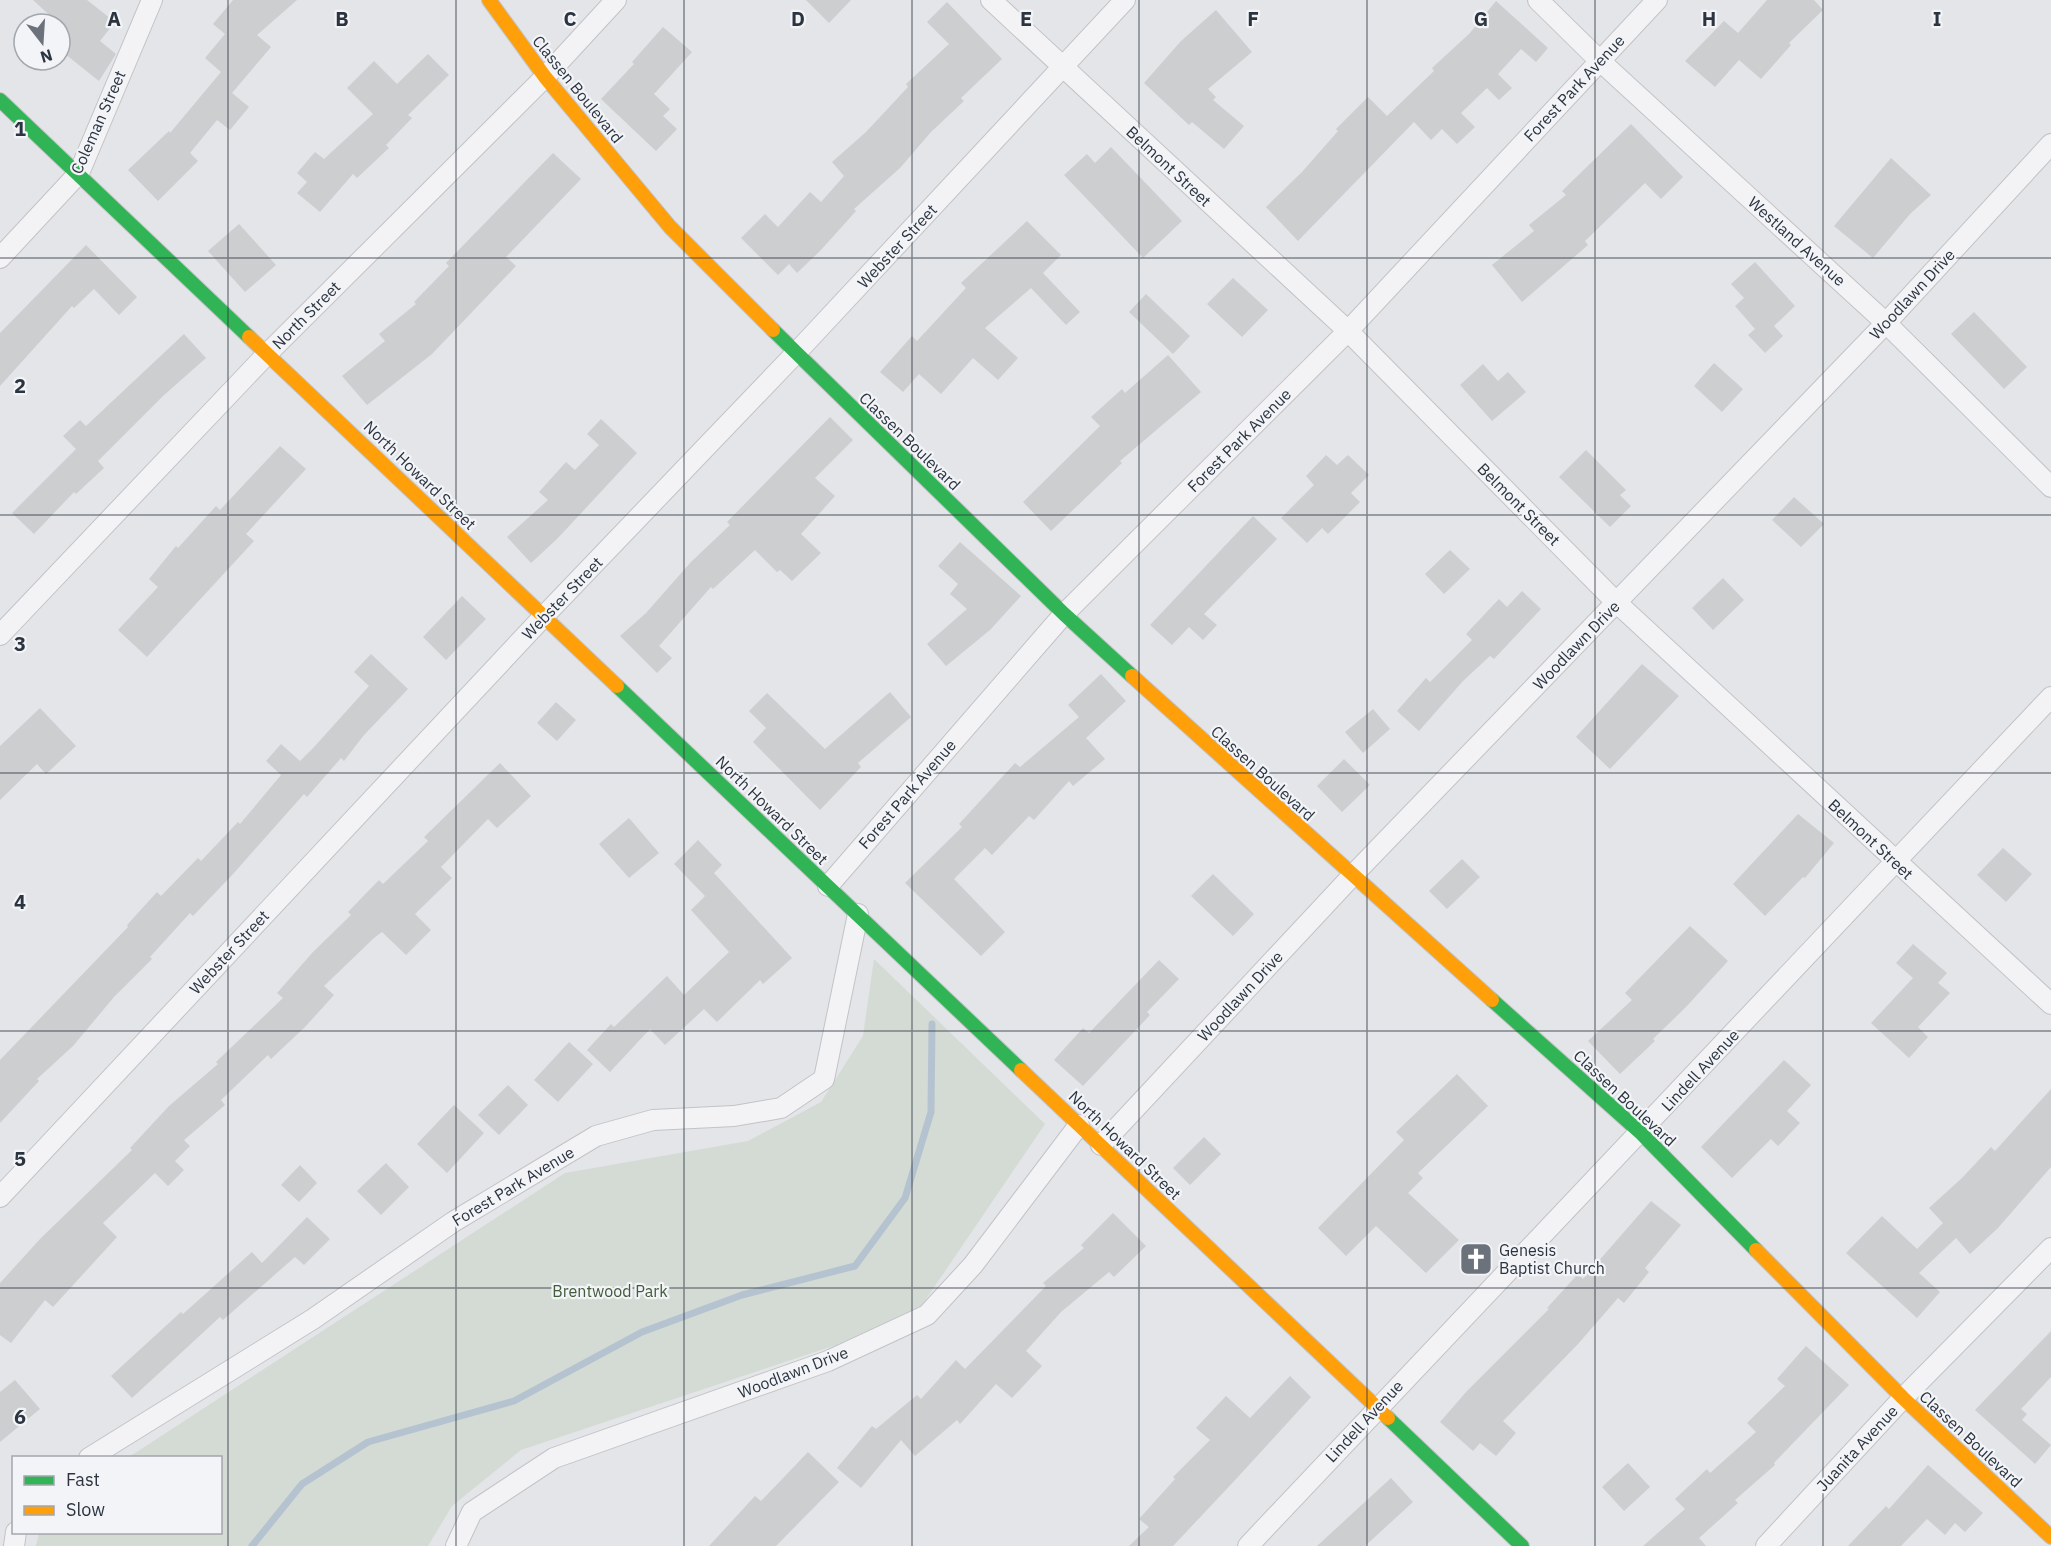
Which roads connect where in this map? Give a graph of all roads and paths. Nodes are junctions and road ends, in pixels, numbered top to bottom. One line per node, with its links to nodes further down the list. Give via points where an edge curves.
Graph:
1 (152, 0): 13 (street, Coleman Street)
2 (489, 0): 10 (street, Classen Boulevard)
3 (616, 0): 10 (street, North Street)
4 (991, 0): 9 (street, Belmont Street)
5 (1125, 0): 9 (street, Webster Street)
6 (1538, 0): 8 (street, Westland Avenue)
7 (1657, 0): 8 (street, Forest Park Avenue)
8 (1599, 60): 15 (street, Westland Avenue); 16 (street, Forest Park Avenue)
9 (1063, 68): 16 (street, Belmont Street); 18 (street, Webster Street)
10 (545, 77): 17 (street, North Street); 18 (street, Classen Boulevard, via 670,227)
11 (0, 99): 13 (street, North Howard Street)
12 (2051, 144): 15 (street, Woodlawn Drive)
13 (79, 173): 14 (street, Coleman Street); 17 (street, North Howard Street)
14 (0, 258)
15 (1886, 322): 19 (street, Westland Avenue); 20 (street, Woodlawn Drive)
16 (1348, 331): 20 (street, Belmont Street); 21 (street, Forest Park Avenue)
17 (268, 353): 22 (street, North Howard Street); 23 (street, North Street)
18 (796, 353): 21 (street, Classen Boulevard); 22 (street, Webster Street)
19 (2051, 487)
20 (1617, 603): 25 (street, Belmont Street); 26 (street, Woodlawn Drive)
21 (1064, 614): 26 (street, Classen Boulevard); 27 (street, Forest Park Avenue)
22 (544, 616): 27 (street, North Howard Street); 33 (street, Webster Street)
23 (0, 635)
24 (2051, 697): 25 (street, Lindell Avenue)
25 (1894, 861): 29 (street, Belmont Street); 31 (street, Lindell Avenue)
26 (1352, 876): 31 (street, Classen Boulevard); 32 (street, Woodlawn Drive)
27 (828, 886): 28 (street, North Howard Street)
28 (858, 914): 30 (street, North Howard Street); 37 (street, Forest Park Avenue, via 824,1079 781,1108 734,1116 653,1120 596,1136 453,1222 313,1319)
29 (2051, 1004)
30 (1079, 1125): 32 (street, North Howard Street); 39 (street, Woodlawn Drive, via 973,1265 927,1315 828,1361 554,1458 472,1512)
31 (1641, 1133): 35 (street, Classen Boulevard); 36 (street, Lindell Avenue)
32 (1101, 1145): 36 (street, North Howard Street)
33 (0, 1197)
34 (2051, 1248): 35 (street, Juanita Avenue)
35 (1903, 1398): 38 (street, Classen Boulevard); 42 (street, Juanita Avenue)
36 (1376, 1408): 40 (street, Lindell Avenue); 41 (street, North Howard Street)
37 (92, 1456)
38 (2051, 1537)
39 (456, 1546)
40 (1248, 1546)
41 (1522, 1546)
42 (1766, 1546)

